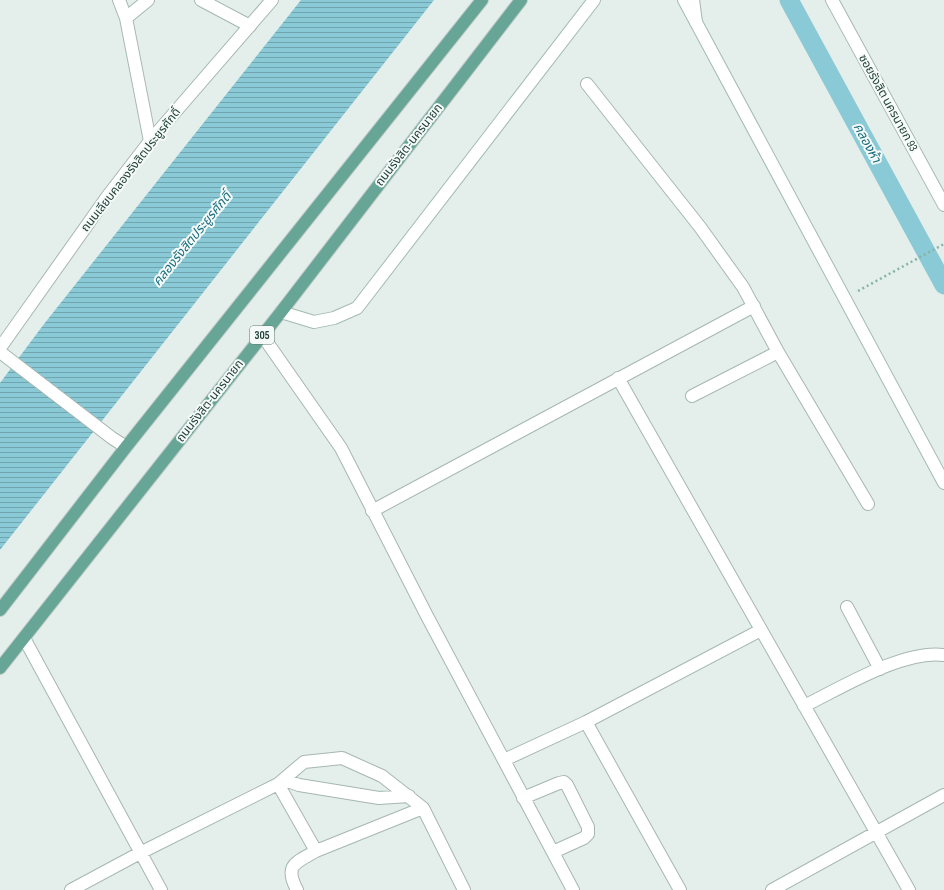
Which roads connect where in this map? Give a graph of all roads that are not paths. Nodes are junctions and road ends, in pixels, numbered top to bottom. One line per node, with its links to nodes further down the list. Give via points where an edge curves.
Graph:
1 (119, 0): 11 (street)
2 (148, 0): 11 (street)
3 (201, 0): 13 (street)
4 (482, 0): 25 (main road)
5 (521, 0): 18 (main road, ถนนรังสิต-นครนายก / 305)
6 (594, 0): 18 (street, via 357,308 334,318 314,322)
7 (684, 0): 12 (street)
8 (694, 0): 12 (street)
9 (832, 0): 16 (street, ซอยรังสิต นครนายก 93)
10 (271, 1): 13 (street, ถนนเลียบคลองรังสิตประยูรศักดิ์)
11 (126, 18): 15 (street)
12 (696, 22): 26 (street)
13 (250, 26): 15 (street, ถนนเลียบคลองรังสิตประยูรศักดิ์)
14 (587, 84): 17 (street, via 700,227)
15 (150, 141): 20 (street, ถนนเลียบคลองรังสิตประยูรศักดิ์)
16 (944, 205)
17 (754, 306): 21 (street); 23 (street)
18 (281, 312): 19 (main road, ถนนรังสิต-นครนายก / 305)
19 (262, 335): 28 (street, via 341,448); 32 (main road, ถนนรังสิต-นครนายก / 305)
20 (0, 348)
21 (778, 352): 24 (street); 27 (street)
22 (4, 355): 25 (street)
23 (618, 378): 28 (street); 31 (street)
24 (692, 396)
25 (126, 447): 30 (main road)
26 (944, 483)
27 (868, 504)
28 (372, 511): 38 (street)
29 (847, 606): 35 (street)
30 (0, 610)
31 (761, 630): 36 (street); 37 (street)
32 (24, 638): 34 (main road, ถนนรังสิต-นครนายก / 305); 47 (street)
33 (944, 655): 35 (street, via 932,653 908,658)
34 (0, 668)
35 (880, 669): 36 (street)
36 (804, 706): 44 (street)
37 (586, 722): 38 (street); 53 (street)
38 (504, 760): 42 (street)
39 (281, 782): 41 (street, via 379,798); 41 (street, via 304,762 342,758 382,776); 45 (street); 47 (street)
40 (944, 795): 44 (street)
41 (409, 796): 43 (street)
42 (523, 798): 46 (street); 46 (street, via 559,783 564,782 567,785 588,828 588,834)
43 (423, 808): 45 (street); 51 (street)
44 (876, 832): 54 (street); 55 (street)
45 (316, 851): 50 (street, via 294,864 290,870 291,879)
46 (553, 852): 52 (street)
47 (140, 853): 48 (street); 49 (street)
48 (74, 888)
49 (161, 890)
50 (297, 890)
51 (464, 890)
52 (573, 890)
53 (680, 890)
54 (772, 890)
55 (909, 890)

